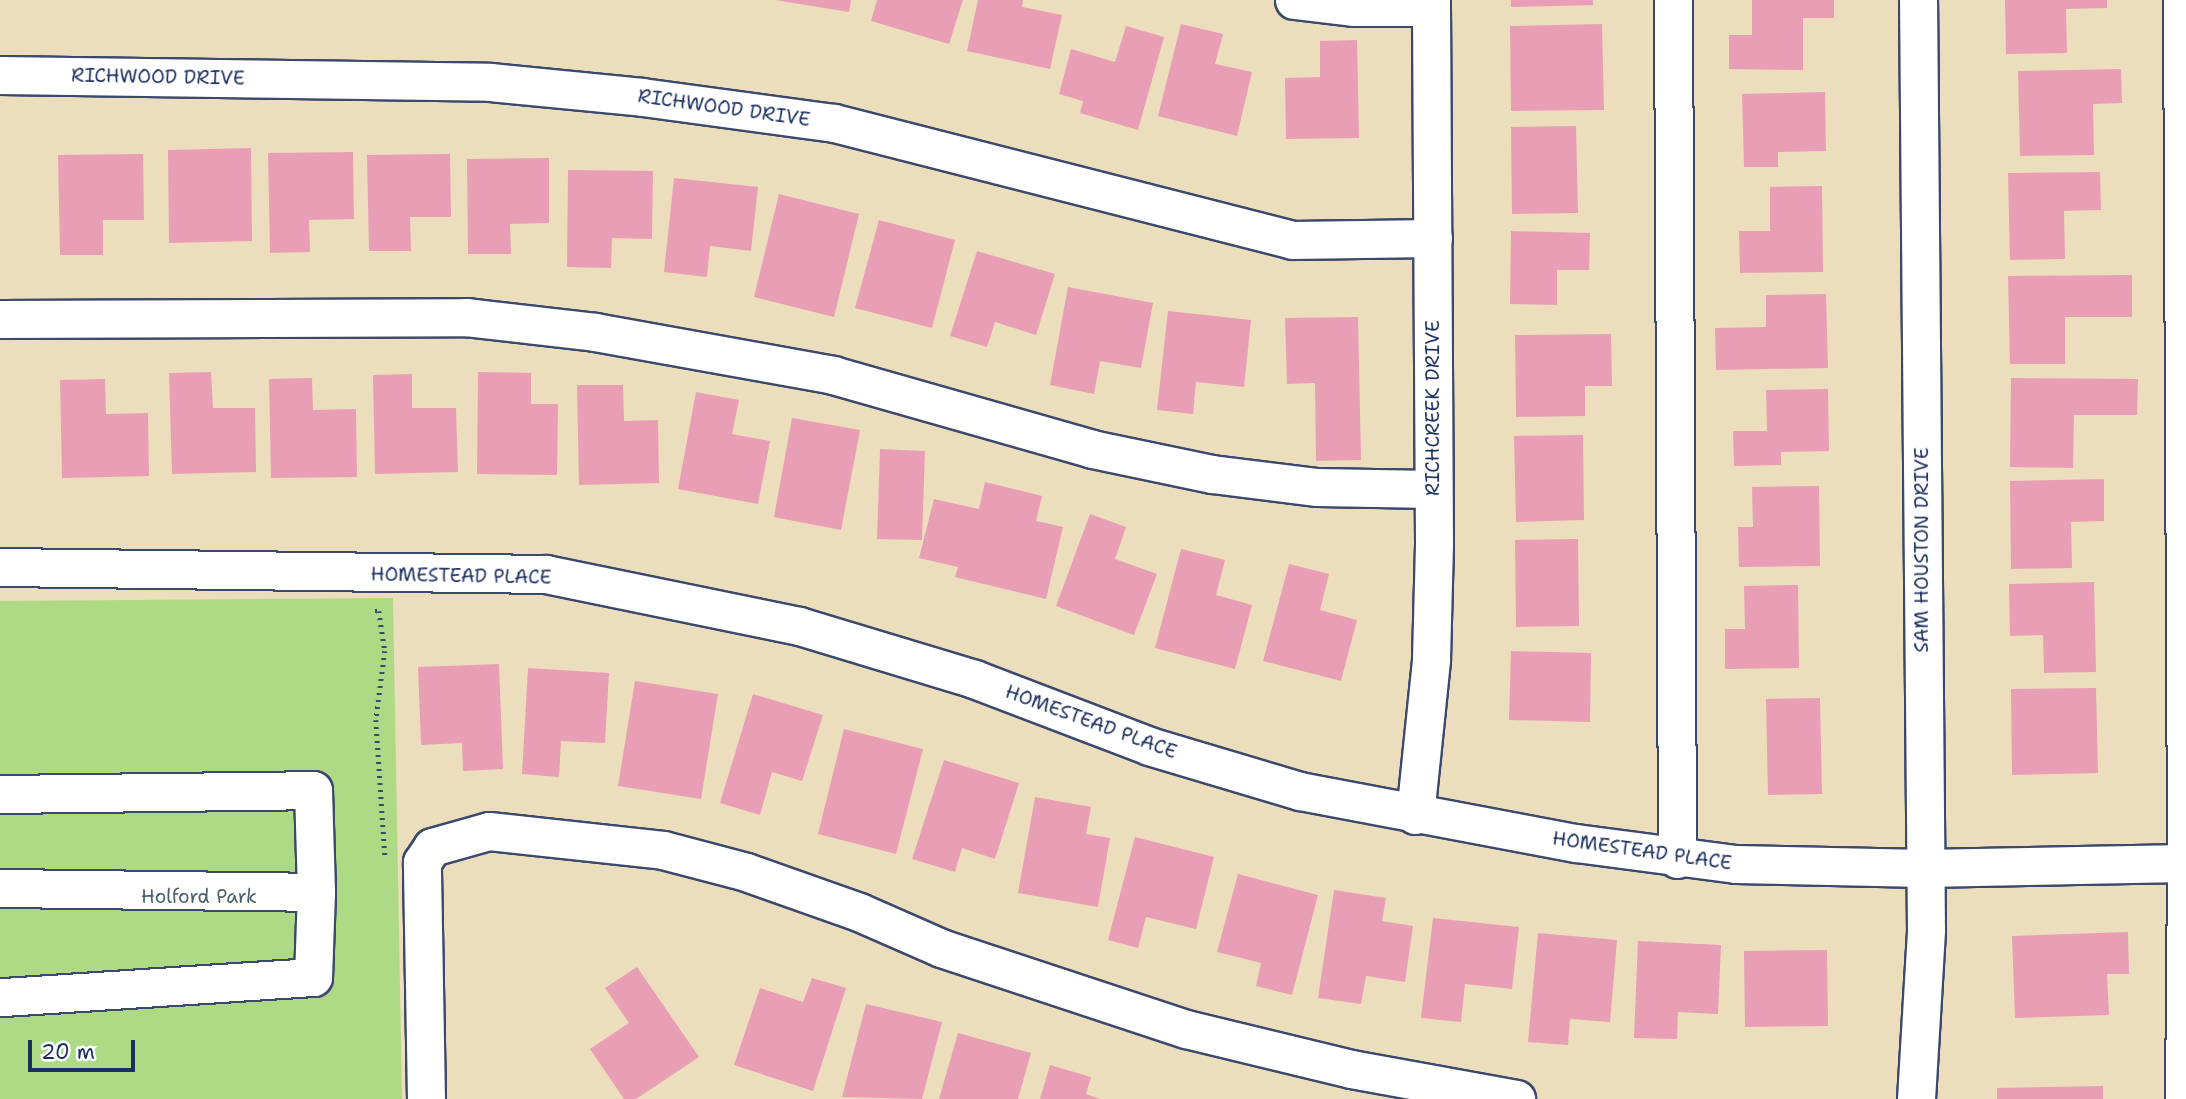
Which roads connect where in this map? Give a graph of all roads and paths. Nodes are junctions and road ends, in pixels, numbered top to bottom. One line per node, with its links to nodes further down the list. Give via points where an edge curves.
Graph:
1 (1294, 0): 5 (street, via 1353,7)
2 (1673, 0): 15 (street)
3 (1918, 0): 18 (street, SAM HOUSTON DRIVE)
4 (2182, 0): 14 (street)
5 (1431, 4): 7 (street, RICHCREEK DRIVE)
6 (0, 75): 7 (street, RICHWOOD DRIVE, via 490,82 642,97 834,123 1292,240)
7 (1433, 238): 9 (street, RICHCREEK DRIVE)
8 (0, 319): 9 (street, via 479,318 596,332 833,375 1092,450 1212,474 1317,486)
9 (1433, 489): 13 (street, RICHCREEK DRIVE, via 1431,659)
10 (0, 567): 13 (street, HOMESTEAD PLACE, via 546,574 799,626 974,679 1161,749 1300,791)
11 (366, 610): 16 (path, via 379,611 385,651 376,720)
12 (0, 793): 21 (street, via 313,790)
13 (1415, 814): 15 (street, HOMESTEAD PLACE)
14 (2186, 855)
15 (1676, 859): 18 (street, HOMESTEAD PLACE)
16 (385, 860)
17 (2186, 863): 18 (street, HOMESTEAD PLACE)
18 (1924, 868): 25 (street, SAM HOUSTON DRIVE, via 1924,994)
19 (2186, 870): 26 (street)
20 (0, 888): 21 (street)
21 (316, 892): 22 (street, via 313,977)
22 (0, 997)
23 (426, 1099): 24 (street, via 422,862 432,847 489,831 663,850 746,872 859,912 941,948 1186,1029 1339,1066)
24 (1516, 1099)
25 (1916, 1099)
26 (2184, 1099)

